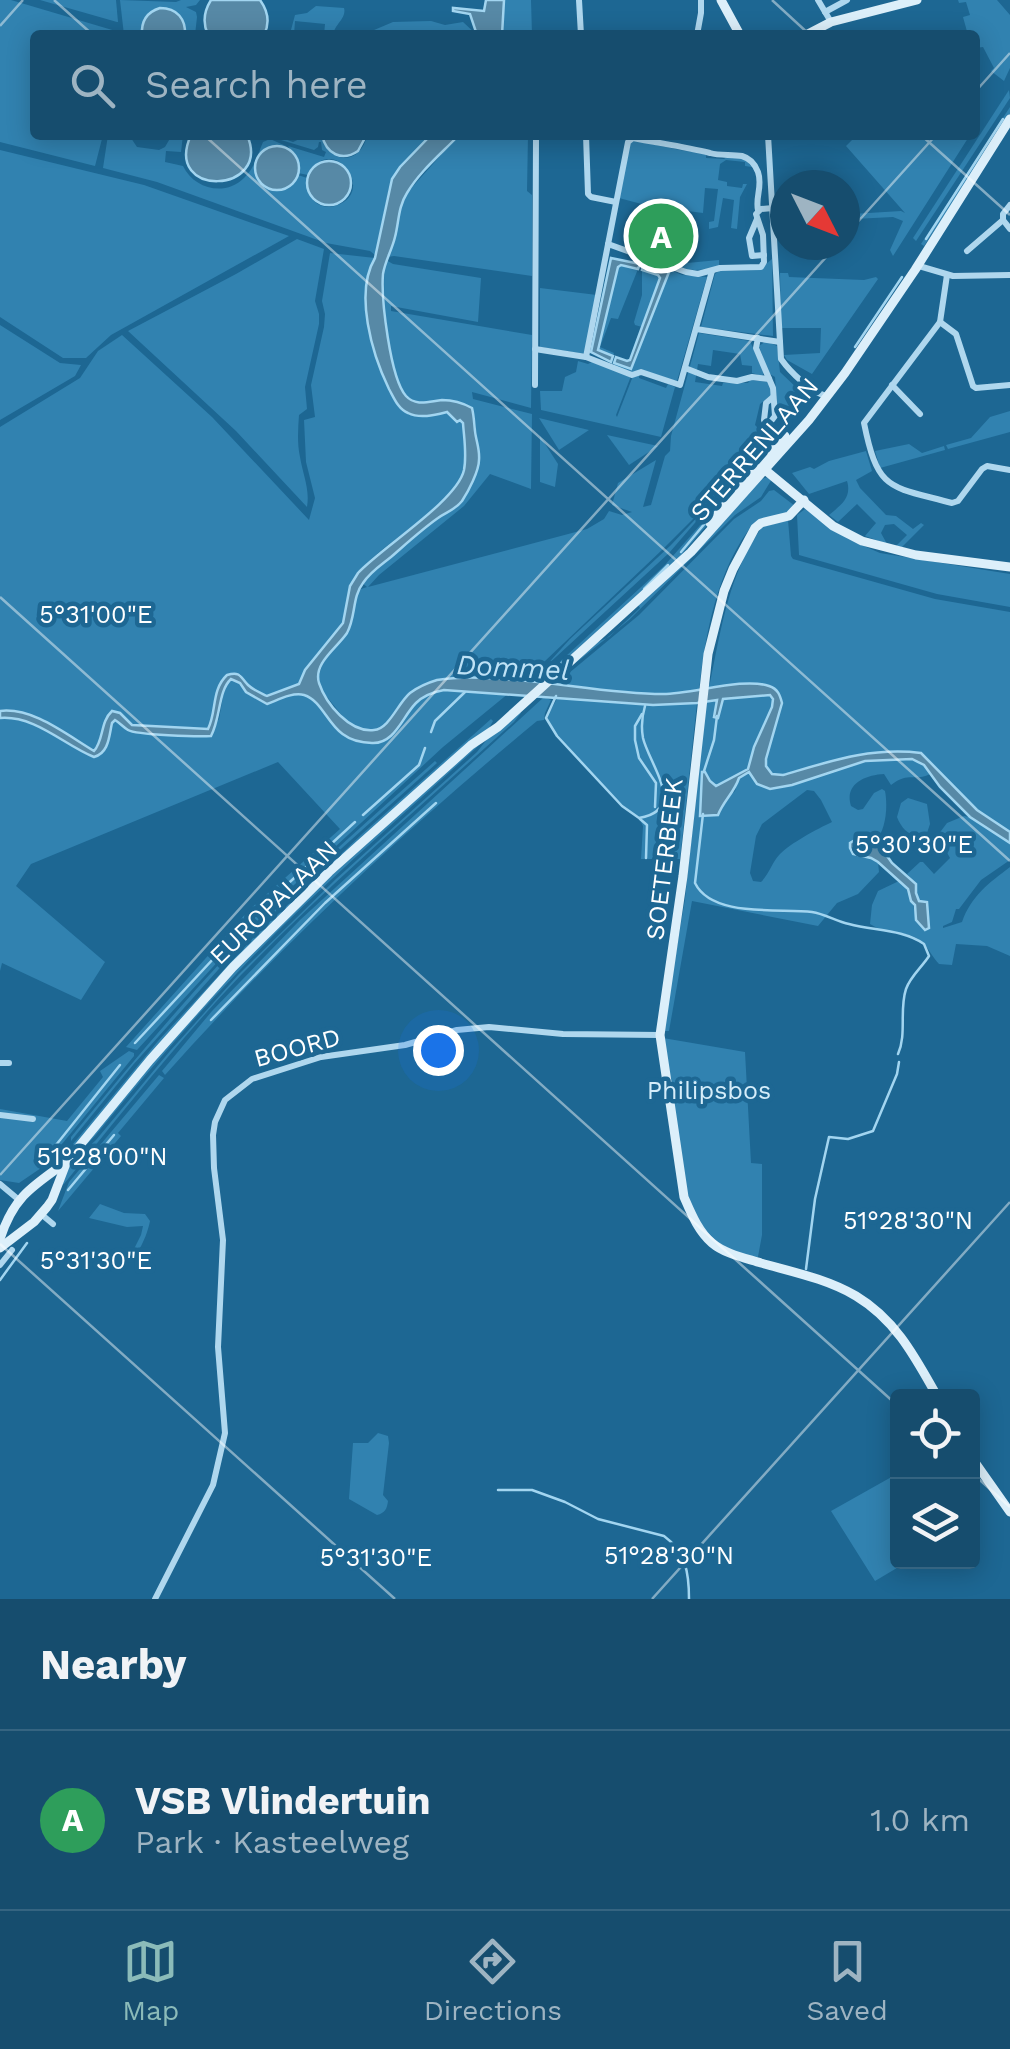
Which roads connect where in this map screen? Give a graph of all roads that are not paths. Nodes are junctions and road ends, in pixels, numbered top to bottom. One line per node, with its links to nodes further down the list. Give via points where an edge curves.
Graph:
1 (580, 0): 10 (street)
2 (701, 0): 11 (street)
3 (720, 0): 12 (main road)
4 (818, 0): 8 (street)
5 (847, 0): 8 (street)
6 (916, 0): 7 (main road)
7 (902, 2): 9 (main road)
8 (825, 12): 9 (street)
9 (830, 22): 13 (main road)
10 (581, 30)
11 (698, 30)
12 (737, 30)
13 (815, 30)
14 (1010, 122): 26 (main road, STERRENLAAN)
15 (536, 140): 41 (street)
16 (586, 140): 21 (street, via 588,194)
17 (630, 140): 21 (street)
18 (642, 140): 24 (street, via 746,157 757,167)
19 (768, 140): 20 (street)
20 (770, 170)
21 (617, 202): 28 (street)
22 (1010, 205): 25 (street)
23 (770, 209): 24 (street)
24 (758, 215): 30 (street); 30 (street, via 749,238 752,256)
25 (1003, 220): 27 (street); 29 (street)
26 (940, 228): 32 (main road, STERRENLAAN); 36 (main road, STERRENLAAN)
27 (1010, 229)
28 (608, 244): 33 (street, via 686,272); 42 (street)
29 (968, 251)
30 (764, 256): 33 (street, via 760,267)
31 (776, 260): 40 (street)
32 (921, 261): 34 (street); 36 (main road, STERRENLAAN)
33 (712, 271): 38 (street)
34 (947, 274): 35 (street); 37 (street)
35 (1010, 274)
36 (901, 290): 48 (main road, STERRENLAAN)
37 (940, 322): 46 (street, via 956,334 973,386); 47 (street)
38 (696, 329): 39 (street); 43 (street)
39 (758, 338): 40 (street); 44 (street)
40 (780, 342): 48 (street, via 786,366)
41 (535, 348): 42 (street); 45 (street)
42 (586, 357): 43 (street, via 680,384)
43 (685, 368): 44 (street, via 737,381)
44 (770, 379): 50 (street, via 774,396 766,403)
45 (535, 384)
46 (1010, 384)
47 (892, 385): 49 (street); 52 (street, via 864,423 876,469 894,487 955,503 982,468)
48 (824, 396): 51 (main road, STERRENLAAN)
49 (920, 414)
50 (759, 437)
51 (765, 465): 53 (main road); 55 (main road, STERRENLAAN, via 691,552)
52 (1010, 470)
53 (801, 498): 54 (main road, via 833,526 878,547); 56 (main road, SOETERBEEK, via 789,516 758,525 724,591 704,687)
54 (1010, 567)
55 (532, 696): 59 (main road, EUROPALAAN, via 471,744 260,940)
56 (660, 1035): 70 (main road, SOETERBEEK, via 684,1197 710,1241 740,1258 825,1280 855,1296 904,1338); 73 (street, BOORD, via 457,1030 304,1063 252,1079 225,1100 213,1135 223,1240 218,1347 225,1433 213,1486)
57 (0, 1115): 58 (street)
58 (33, 1119)
59 (67, 1161): 61 (main road, EUROPALAAN); 63 (main road, EUROPALAAN)
60 (0, 1184): 62 (street)
61 (30, 1188): 62 (main road); 63 (main road, via 45,1191)
62 (16, 1203): 65 (main road, via 16,1222); 66 (main road)
63 (44, 1210): 64 (street); 65 (main road)
64 (53, 1224)
65 (30, 1226): 67 (main road)
66 (0, 1239)
67 (0, 1248)
68 (12, 1250): 69 (street)
69 (0, 1266)
70 (933, 1389)
71 (980, 1469): 72 (main road)
72 (1010, 1512)
73 (156, 1599)

